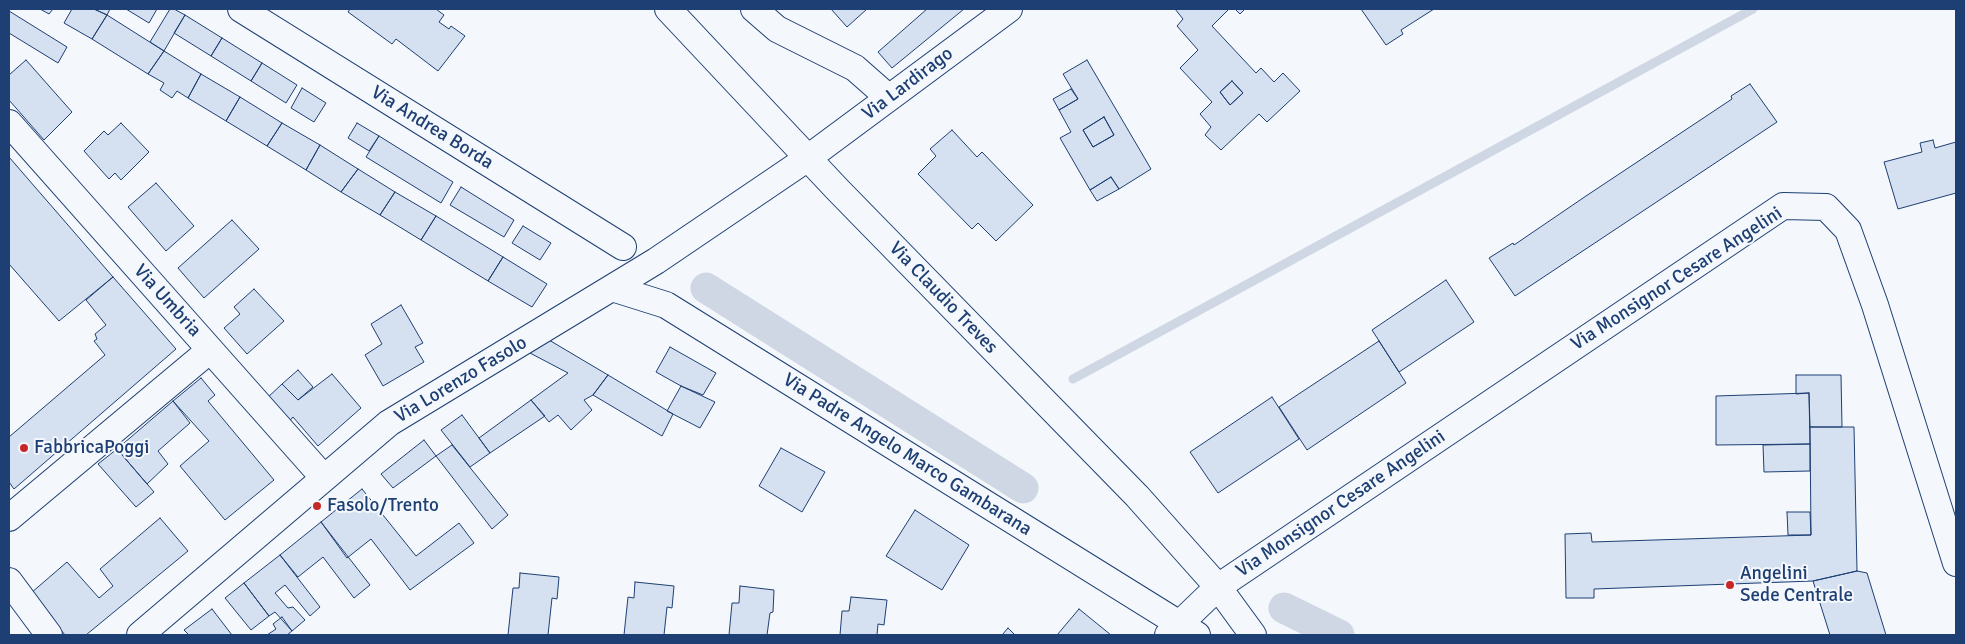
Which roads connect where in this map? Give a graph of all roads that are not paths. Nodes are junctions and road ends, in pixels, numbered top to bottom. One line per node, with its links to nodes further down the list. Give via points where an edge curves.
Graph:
1 (241, 9): 8 (street, Via Andrea Borda)
2 (668, 9): 7 (street, Via Claudio Treves)
3 (754, 9): 5 (street, via 777,28 855,68)
4 (1008, 9): 5 (street, Via Lardirago)
5 (889, 98): 7 (street, Via Lardirago)
6 (9, 123): 10 (street, Via Umbria)
7 (808, 158): 9 (street, Via Lorenzo Fasolo); 15 (street, Via Claudio Treves, via 1137,496)
8 (623, 247)
9 (612, 288): 11 (street, Via Lorenzo Fasolo, via 390,423); 16 (street, Via Padre Angelo Marco Gambarana, via 666,305)
10 (210, 350): 11 (street, Via Umbria); 12 (street)
11 (324, 478): 18 (street, Via Lorenzo Fasolo)
12 (9, 518)
13 (1956, 563): 15 (street, Via Monsignor Cesare Angelini, via 1848,230 1826,207 1783,206)
14 (9, 581): 17 (street)
15 (1218, 587): 16 (street, Via Monsignor Cesare Angelini); 19 (street)
16 (1181, 631)
17 (49, 635)
18 (140, 635)
19 (1253, 635)

